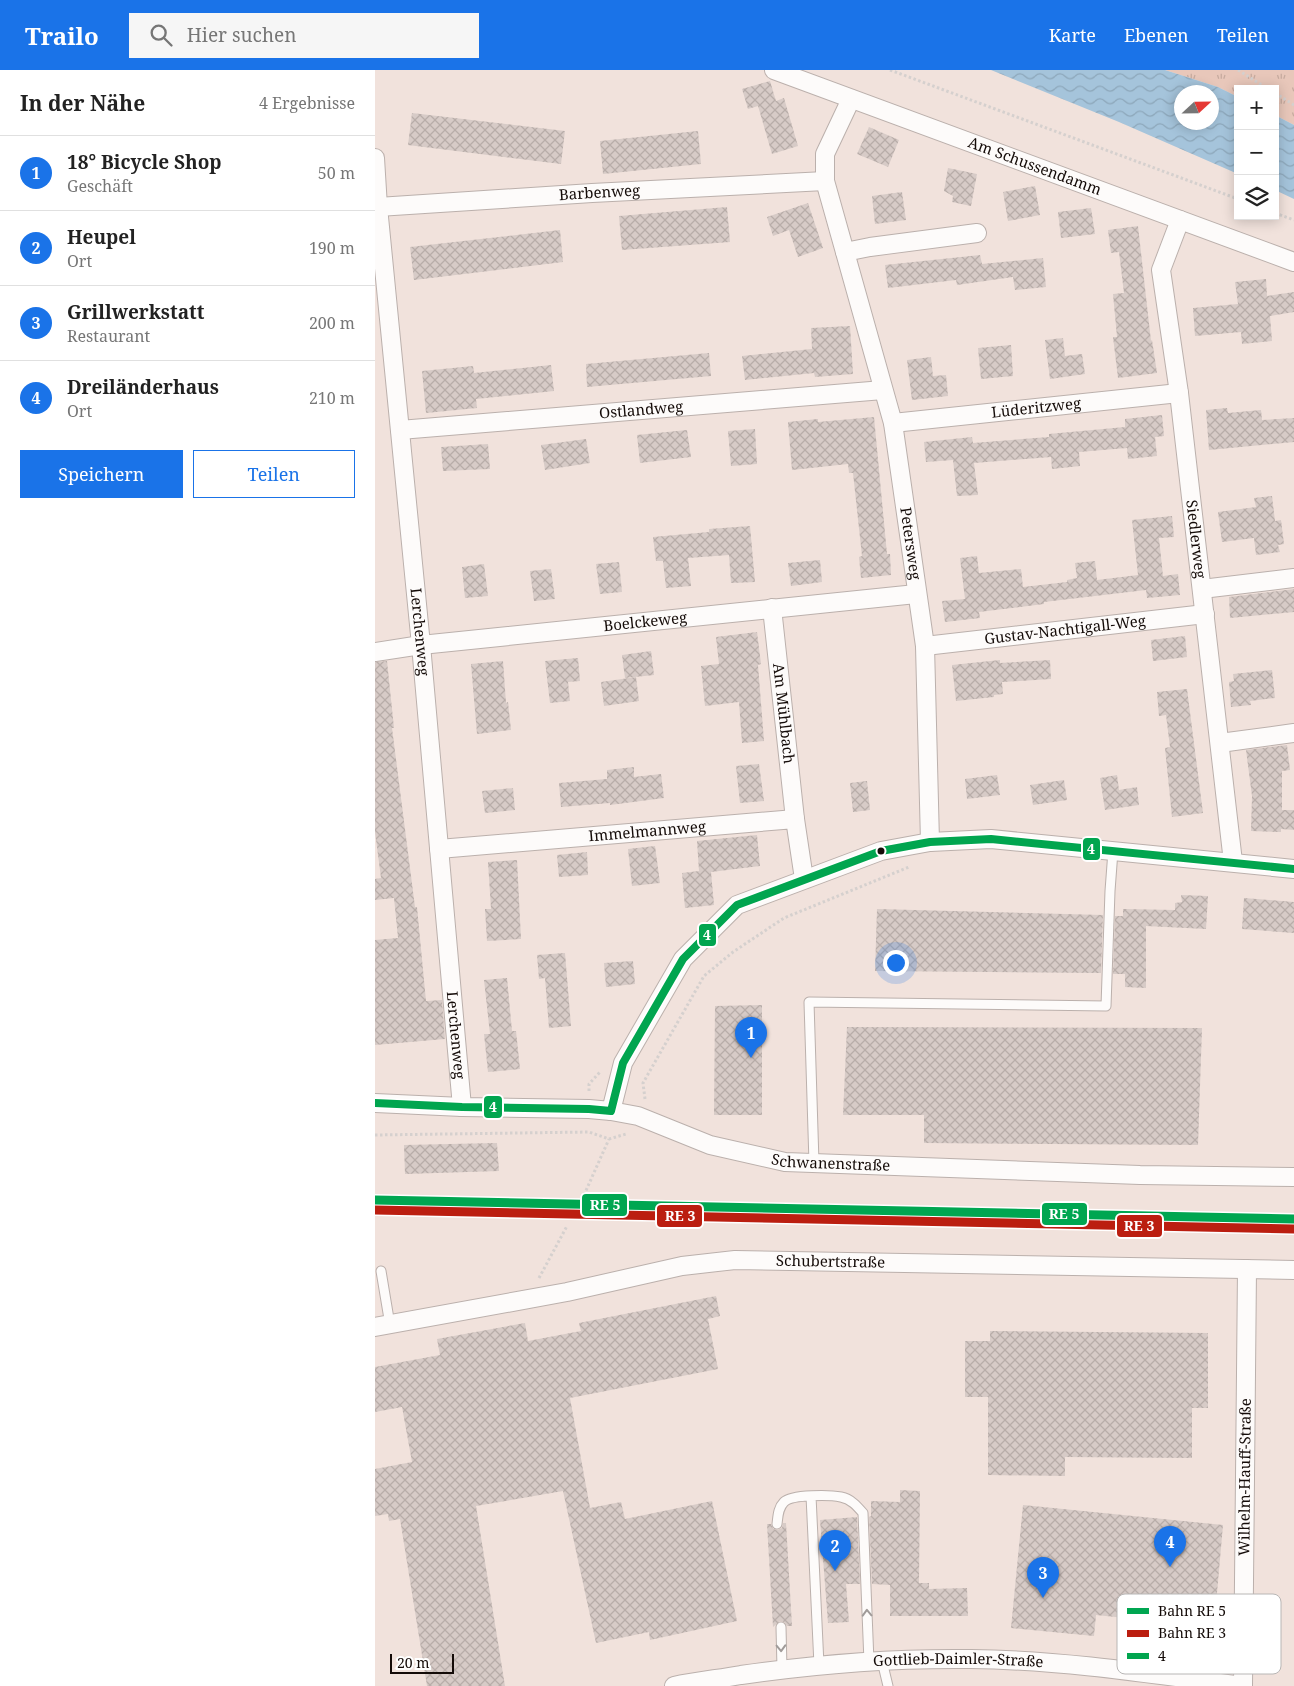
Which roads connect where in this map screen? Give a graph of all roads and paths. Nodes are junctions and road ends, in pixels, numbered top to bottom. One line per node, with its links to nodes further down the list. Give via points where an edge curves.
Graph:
1 (774, 70): 6 (street, Am Schussendamm)
2 (890, 70): 10 (path)
3 (1238, 70): 4 (path)
4 (1262, 85)
5 (1279, 96): 7 (path)
6 (851, 99): 9 (street, Petersweg, via 825,154); 13 (street, Am Schussendamm)
7 (1294, 105)
8 (375, 158): 11 (street, Lerchenweg)
9 (825, 181): 11 (street, Barbenweg); 16 (street, Petersweg)
10 (1234, 198)
11 (377, 207): 21 (street, Lerchenweg)
12 (1279, 214): 14 (path)
13 (1180, 220): 17 (street, Am Schussendamm); 19 (street, Siedlerweg, via 1161,270)
14 (1294, 220)
15 (977, 233): 16 (street)
16 (845, 252): 18 (street, Petersweg)
17 (1294, 262)
18 (883, 390): 20 (street, Petersweg); 21 (street, Ostlandweg)
19 (1179, 393): 20 (street, Lüderitzweg); 23 (street, Siedlerweg)
20 (893, 423): 24 (street, Petersweg)
21 (401, 430): 27 (street, Lerchenweg)
22 (1294, 578): 23 (street)
23 (1202, 589): 26 (street, Siedlerweg)
24 (916, 594): 25 (street, Boelckeweg); 28 (street, Petersweg)
25 (772, 608): 27 (street, Boelckeweg); 32 (street, Am Mühlbach)
26 (1205, 614): 28 (street, Gustav-Nachtigall-Weg); 31 (street, Siedlerweg)
27 (421, 645): 29 (street, Boelckeweg); 34 (street, Lerchenweg)
28 (925, 646): 33 (street, Petersweg)
29 (375, 652)
30 (1294, 733): 31 (street)
31 (1220, 744): 36 (street, Siedlerweg)
32 (795, 819): 34 (street, Immelmannweg); 38 (street)
33 (930, 842): 35 (street, via 991,839); 38 (street, via 881,851); 41 (path, via 916,863 784,918 704,976 643,1083)
34 (439, 849): 43 (street, Lerchenweg)
35 (1113, 851): 36 (street); 48 (lane, via 1106,1006 809,1002)
36 (1233, 862): 37 (street)
37 (1294, 869)
38 (804, 879): 44 (street, via 737,905 683,960 623,1063)
39 (601, 1072): 40 (path)
40 (589, 1084)
41 (645, 1098)
42 (375, 1103): 43 (street, Schwanenstraße)
43 (463, 1107): 44 (street, Schwanenstraße)
44 (611, 1110): 48 (street, Schwanenstraße, via 638,1116 710,1145 785,1162)
45 (631, 1133): 47 (path)
46 (375, 1135): 47 (path, via 589,1132)
47 (609, 1139): 50 (path)
48 (814, 1163): 49 (street, Schwanenstraße)
49 (1294, 1177)
50 (584, 1195)
51 (567, 1226): 55 (path, via 539,1277)
52 (1247, 1269): 53 (street, Schubertstraße); 55 (street, Schubertstraße, via 735,1260 682,1266); 59 (street, Wilhelm-Hauff-Straße)
53 (1294, 1270)
54 (381, 1271): 56 (lane)
55 (537, 1297): 56 (street, Schubertstraße)
56 (382, 1326)
57 (811, 1496): 58 (lane, via 785,1501 779,1509); 61 (lane, one-way to 57, via 863,1513 854,1503 841,1497); 62 (lane)
58 (777, 1524)
59 (1244, 1594)
60 (781, 1627): 63 (lane, one-way to 63)
61 (875, 1661): 62 (street, Gottlieb-Daimler-Straße); 64 (street, Gottlieb-Daimler-Straße, via 972,1659); 67 (lane)
62 (819, 1665): 63 (street, Gottlieb-Daimler-Straße)
63 (782, 1669): 66 (street, Gottlieb-Daimler-Straße)
64 (1117, 1670)
65 (1148, 1674): 68 (street, Gottlieb-Daimler-Straße)
66 (674, 1686)
67 (888, 1686)
68 (1243, 1686)

